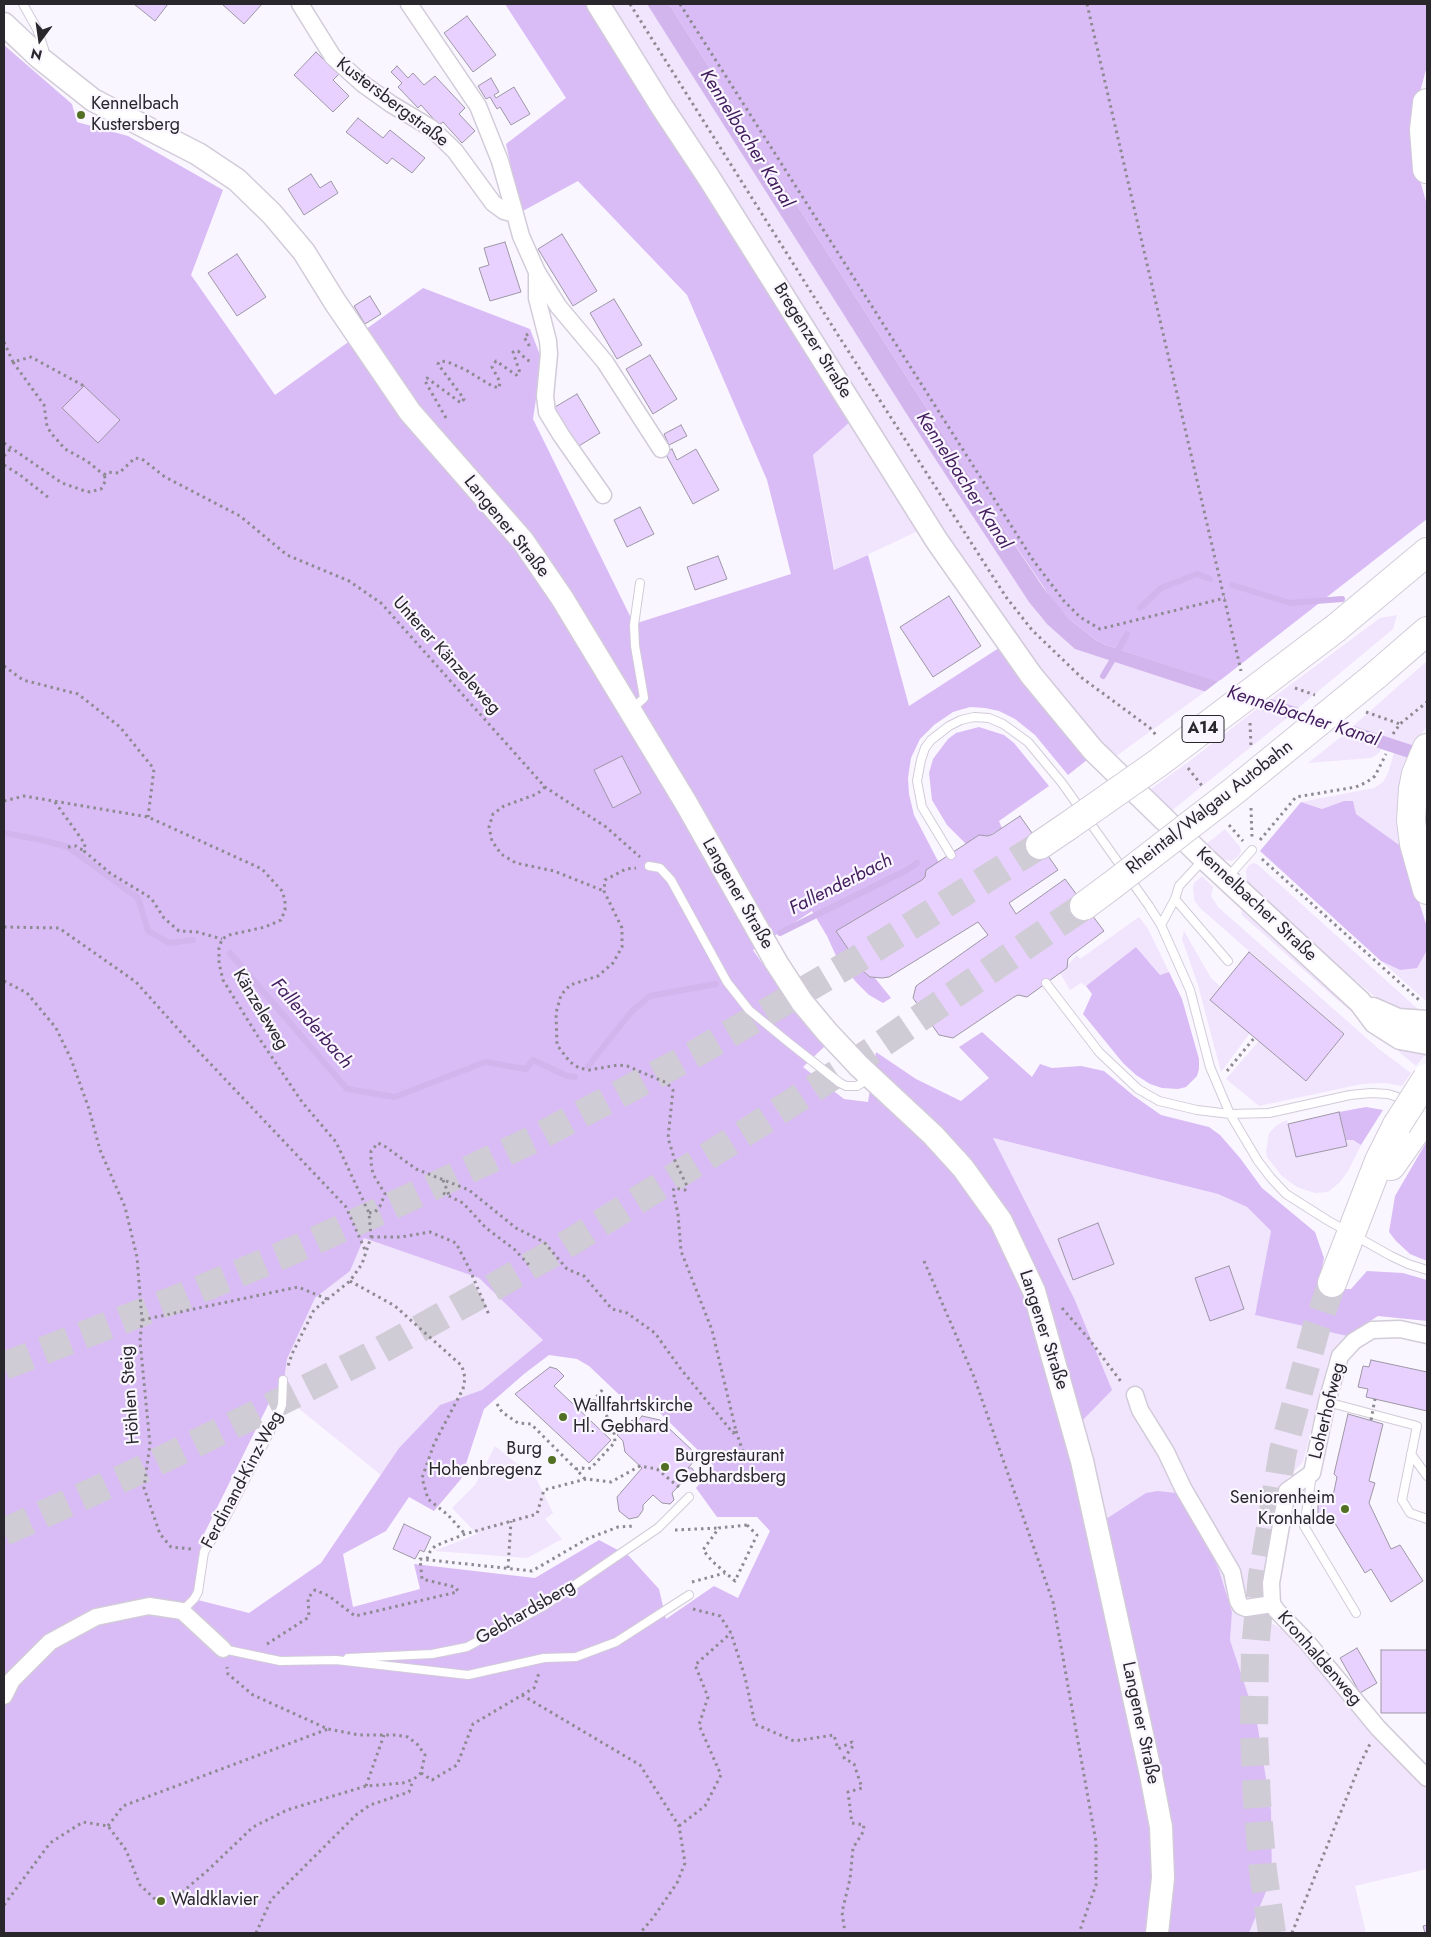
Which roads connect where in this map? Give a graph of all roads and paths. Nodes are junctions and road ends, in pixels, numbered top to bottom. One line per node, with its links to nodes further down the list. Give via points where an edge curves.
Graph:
1 (23, 4): 9 (lane, via 44,49)
2 (300, 4): 12 (street, Kustersbergstraße, via 333,57 377,94 431,128 455,151 493,202 504,211)
3 (409, 4): 12 (street, via 478,106 500,161)
4 (598, 4): 34 (main road, Bregenzer Straße, via 937,541)
5 (630, 4): 39 (path, via 1006,597 1032,630 1082,678 1150,728)
6 (680, 4): 31 (path, via 1033,560 1064,600 1080,617 1100,629)
7 (1087, 4): 31 (path)
8 (4, 24): 9 (main road, Langener Straße)
9 (40, 58): 37 (main road, Langener Straße, via 93,100 198,154 237,180 272,214 304,252 410,412 523,541 562,598)
10 (1427, 103): 11 (highway, via 1424,130)
11 (1427, 169)
12 (515, 214): 13 (street)
13 (537, 272): 16 (street, via 538,298); 23 (street, via 558,306 605,362)
14 (4, 342): 17 (path)
15 (532, 350): 16 (path, via 524,338 528,334 533,335 543,352)
16 (549, 352): 27 (street, via 545,396 547,412)
17 (13, 362): 19 (path, via 31,356); 26 (path, via 44,405 51,434 65,449)
18 (535, 362): 20 (path, via 527,360 518,351 513,352 520,373 516,375 496,362 492,367 500,382 499,388 466,370 440,361 438,364 464,399 462,403 427,378 425,381)
19 (84, 386)
20 (447, 420)
21 (4, 443): 22 (path)
22 (12, 447): 24 (path); 26 (path, via 62,483 85,491 101,489 106,480)
23 (661, 449)
24 (4, 456)
25 (4, 465): 28 (path)
26 (104, 475): 43 (path, Unterer Känzeleweg, via 107,472 119,473 135,458 142,459 165,477 240,516 286,555 349,581 381,603)
27 (603, 495)
28 (49, 498)
29 (1427, 552): 49 (highway, A14, bridge, via 1336,628 1158,763)
30 (640, 582): 37 (lane, via 634,625 644,698)
31 (1225, 598): 35 (path)
32 (1427, 631): 60 (highway, Rheintal/Walgau Autobahn, bridge, via 1234,791)
33 (4, 666): 47 (path, via 23,680 78,694 120,727 154,769)
34 (1031, 675): 54 (main road, Kennelbacher Straße, via 1094,750)
35 (1242, 676)
36 (1427, 702): 38 (path)
37 (630, 712): 71 (main road, Langener Straße, bridge, via 802,1002)
38 (1393, 734)
39 (1162, 741)
40 (1427, 748): 57 (highway, via 1416,774 1411,820)
41 (1386, 754): 51 (path, via 1375,776 1356,787 1296,797)
42 (1186, 766): 44 (path)
43 (544, 787): 55 (path, Unterer Känzeleweg, via 606,827); 58 (path, via 537,794 504,806 493,814 489,827 492,841 501,854 516,863 554,872)
44 (1207, 793)
45 (4, 801): 46 (path, via 24,796)
46 (54, 802): 47 (path); 52 (path, via 85,844)
47 (148, 817): 63 (path, via 262,870 282,892 285,910 281,920)
48 (1226, 820): 51 (path)
49 (1040, 845)
50 (68, 847): 52 (path, via 76,846)
51 (1252, 850): 56 (lane); 68 (path)
52 (84, 852): 63 (path, via 110,873 151,898 164,918 179,931)
53 (950, 855): 61 (lane, via 922,807 917,781 921,760 931,740 950,726 974,717 989,718 1028,742 1062,783)
54 (1204, 858): 56 (main road, Kennelbacher Straße); 59 (lane, via 1179,886)
55 (649, 866): 58 (path, via 626,869 606,880); 71 (lane, via 660,868 671,880 727,982 749,1010 840,1083 857,1086)
56 (1226, 879): 67 (main road, Kennelbacher Straße)
57 (1427, 890)
58 (604, 891): 99 (path, via 622,928 622,947 606,970 570,985 561,995 556,1013 557,1045 578,1068 626,1066 667,1083 673,1090 668,1138 687,1186 685,1190 674,1188 673,1192 681,1251 712,1330)
59 (1175, 899): 61 (lane); 64 (lane)
60 (1084, 906)
61 (1161, 925): 73 (lane, via 1190,990)
62 (4, 926): 82 (path, via 59,928 136,982 346,1207)
63 (222, 939): 79 (path, Känzeleweg, via 218,956 223,980 302,1102 336,1142)
64 (1228, 961)
65 (4, 981): 90 (path, Höhlen Steig, via 27,993 56,1028 71,1059 100,1150 125,1207 137,1257)
66 (1046, 983): 74 (lane, via 1099,1052 1138,1089 1171,1105)
67 (1360, 1002): 68 (main road, Kennelbacher Straße, via 1398,1020); 70 (main road, Kennelbacher Straße, via 1375,1022 1386,1030 1400,1038)
68 (1424, 1012)
69 (1255, 1037): 73 (path)
70 (1427, 1043)
71 (865, 1071): 142 (main road, Langener Straße, via 963,1168 1001,1221 1034,1291 1082,1461 1161,1827 1164,1878)
72 (1427, 1078): 75 (highway, bridge)
73 (1217, 1083): 74 (lane)
74 (1230, 1114): 75 (lane, via 1269,1113 1371,1093 1405,1099); 80 (lane, via 1258,1161 1286,1194)
75 (1416, 1122): 80 (highway, via 1379,1161)
76 (443, 1179): 78 (path); 79 (path, via 413,1167 378,1143 371,1150 371,1163 385,1194 375,1212); 99 (path, via 469,1190 516,1228 544,1242 567,1269 584,1276 612,1309 627,1313 654,1332 733,1433)
77 (443, 1193): 78 (path)
78 (450, 1196): 84 (path, via 463,1203)
79 (368, 1213): 81 (path, Känzeleweg)
80 (1350, 1234): 85 (lane, via 1408,1264); 87 (highway)
81 (371, 1237): 82 (path, Känzeleweg); 89 (path, via 401,1237 430,1232 456,1243)
82 (366, 1251): 86 (path, via 362,1264)
83 (924, 1261): 141 (path, via 974,1377 1053,1602 1096,1842 1096,1885)
84 (529, 1265)
85 (1427, 1270)
86 (350, 1281): 88 (path); 111 (path, via 395,1306 462,1366 463,1389 434,1444 422,1478 428,1499)
87 (1332, 1283)
88 (328, 1299): 90 (path, via 298,1287); 92 (path, via 314,1310)
89 (488, 1315)
90 (142, 1320): 112 (path, Höhlen Steig, via 140,1341 150,1444 144,1488 160,1534 171,1547)
91 (1427, 1335): 96 (street, Loherhofweg, via 1400,1329 1372,1330 1354,1341 1340,1356)
92 (283, 1380): 112 (lane, Ferdinand-Kinz-Weg, via 282,1406 277,1418 226,1517)
93 (602, 1389): 102 (path, via 594,1400 614,1424 615,1442 590,1468)
94 (1135, 1395): 118 (street, Kronhaldenweg, via 1140,1410 1232,1572 1241,1606)
95 (1375, 1399): 98 (path, bridge)
96 (1328, 1402): 101 (lane, via 1417,1426); 103 (street, Loherhofweg)
97 (497, 1404): 102 (path, via 502,1412 518,1423 531,1424)
98 (1371, 1420)
99 (736, 1429): 100 (path)
100 (743, 1452)
101 (1411, 1454): 104 (lane); 107 (lane, via 1402,1500 1410,1513)
102 (576, 1469): 105 (path)
103 (1312, 1473): 118 (street, Loherhofweg, via 1287,1491 1270,1583); 120 (lane, Loherhofweg, via 1304,1526)
104 (1427, 1476)
105 (586, 1479): 106 (path, via 611,1482 640,1466 657,1469); 108 (path, via 544,1490 537,1514)
106 (689, 1497): 109 (lane, Gebhardsberg)
107 (1427, 1519)
108 (511, 1521): 111 (path); 114 (path)
109 (658, 1528): 110 (path); 114 (path, via 644,1524 618,1526 587,1539 532,1571); 125 (lane, Gebhardsberg, via 544,1606 467,1647 432,1654)
110 (719, 1528): 115 (path, via 703,1550); 115 (path, via 747,1525 757,1535 735,1581)
111 (465, 1534): 113 (path, via 435,1546)
112 (204, 1552): 119 (lane, Ferdinand-Kinz-Weg, via 198,1592)
113 (427, 1559): 114 (path); 123 (path, via 420,1559 422,1579 455,1587 458,1591 355,1616 329,1596 315,1590 308,1598 309,1617)
114 (508, 1568)
115 (726, 1573): 116 (path)
116 (690, 1582)
117 (686, 1597): 121 (path, via 690,1608 720,1616); 124 (lane, Gebhardsberg, via 616,1642 576,1657)
118 (1272, 1604): 128 (street, Kronhaldenweg)
119 (182, 1611): 122 (street); 127 (street, via 149,1606 96,1617 50,1642 12,1680)
120 (1356, 1613)
121 (730, 1632): 136 (path, via 695,1665 708,1697 699,1726 721,1775 705,1806); 140 (path, via 755,1724 794,1741 834,1735 838,1749 852,1742 853,1746 844,1758 854,1764 862,1788 848,1792 852,1823 864,1825 864,1832 853,1848 842,1912)
122 (223, 1649): 123 (lane, Gebhardsberg); 129 (path, via 228,1674 253,1695)
123 (251, 1655): 125 (lane, Gebhardsberg, via 280,1661)
124 (544, 1658): 125 (lane, Gebhardsberg, via 468,1675); 126 (path, via 534,1688)
125 (336, 1660)
126 (522, 1695): 131 (path, via 473,1724 457,1765 432,1780); 136 (path, via 640,1765)
127 (4, 1696)
128 (1378, 1728): 132 (street, Kronhaldenweg); 143 (path, via 1361,1762)
129 (328, 1729): 130 (path, via 359,1735); 135 (path, via 123,1806)
130 (384, 1735): 131 (path, via 408,1738 418,1745 424,1756); 134 (path)
131 (421, 1773): 133 (path)
132 (1427, 1778)
133 (414, 1779): 134 (path); 138 (path, via 409,1792 370,1805 356,1815 271,1900)
134 (366, 1786): 135 (path, via 287,1810 253,1827 180,1894 158,1902 140,1886 126,1850)
135 (108, 1826): 137 (path, via 83,1822 50,1843)
136 (679, 1826): 139 (path, via 685,1863 654,1918)
137 (4, 1905)
138 (256, 1933)
139 (640, 1933)
140 (845, 1933)
141 (1079, 1933)
142 (1157, 1933)
143 (1292, 1933)

